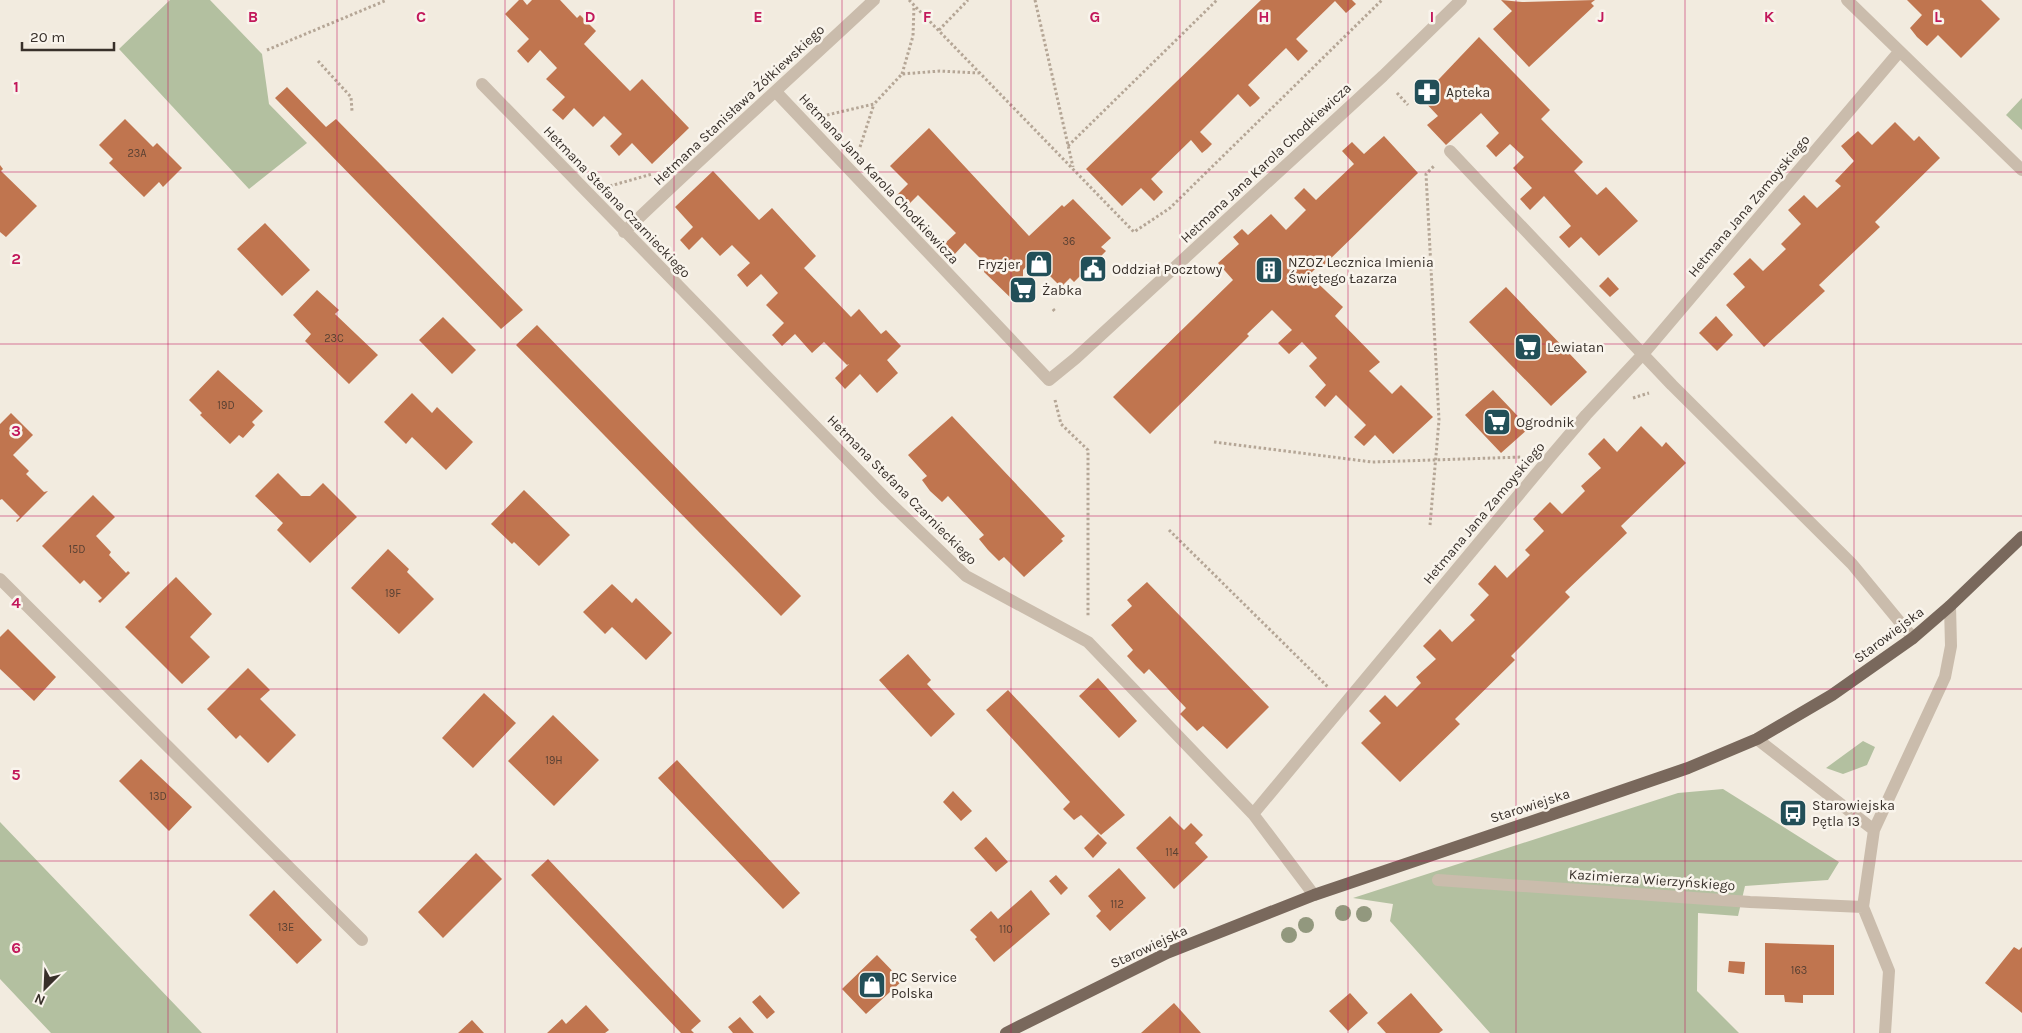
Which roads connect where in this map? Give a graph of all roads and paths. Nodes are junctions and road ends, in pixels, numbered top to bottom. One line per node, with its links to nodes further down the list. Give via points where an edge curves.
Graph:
1 (386, 0): 12 (path)
2 (874, 0): 18 (street, Hetmana Stanisława Żółkiewskiego)
3 (909, 0): 10 (path)
4 (968, 0): 11 (path)
5 (1035, 0): 22 (path)
6 (1217, 0): 22 (path)
7 (1382, 0): 24 (path, via 1170,208 1134,232)
8 (1461, 0): 33 (street, Hetmana Jana Karola Chodkiewicza, via 1383,76)
9 (1847, 0): 13 (street)
10 (914, 6): 11 (path); 16 (path, via 913,36)
11 (938, 30): 15 (path)
12 (267, 50)
13 (1899, 52): 25 (street); 32 (street, Hetmana Jana Zamoyskiego)
14 (318, 61): 20 (path, via 351,97)
15 (980, 73): 16 (path, via 940,71); 24 (path)
16 (902, 74): 19 (path)
17 (482, 84): 28 (street, Hetmana Stefana Czarnieckiego)
18 (776, 92): 21 (street, Hetmana Jana Karola Chodkiewicza); 29 (street, Hetmana Stanisława Żółkiewskiego)
19 (874, 104): 21 (path, via 841,113); 27 (path)
20 (352, 111)
21 (802, 118): 27 (street, Hetmana Jana Karola Chodkiewicza)
22 (1068, 146): 24 (path)
23 (1450, 151): 32 (street); 36 (path, via 1426,174 1439,420)
24 (1073, 168)
25 (2022, 170)
26 (662, 171): 28 (path)
27 (850, 171): 33 (street, Hetmana Jana Karola Chodkiewicza)
28 (587, 193): 29 (street, Hetmana Stefana Czarnieckiego)
29 (624, 232): 43 (street, Hetmana Stefana Czarnieckiego, via 966,576)
30 (1053, 309): 31 (path)
31 (1056, 313)
32 (1643, 354): 35 (street, Hetmana Jana Zamoyskiego); 42 (street, via 1852,564)
33 (1049, 380): 43 (path, via 1061,424 1088,450)
34 (1214, 442): 36 (path, via 1372,462)
35 (1551, 456): 36 (path); 44 (street, Hetmana Jana Zamoyskiego)
36 (1436, 460): 37 (path)
37 (1430, 525)
38 (1169, 530): 44 (path)
39 (2022, 537): 41 (main road, Starowiejska)
40 (0, 579): 51 (street)
41 (1950, 606): 42 (main road, Starowiejska); 47 (street, via 1951,646 1945,677)
42 (1913, 638): 45 (main road, Starowiejska, via 1832,695)
43 (1088, 642): 46 (street, Hetmana Stefana Czarnieckiego)
44 (1344, 703): 46 (street, Hetmana Jana Zamoyskiego)
45 (1757, 739): 47 (street); 49 (main road, Starowiejska, via 1688,768)
46 (1253, 814): 49 (street, Hetmana Stefana Czarnieckiego)
47 (1874, 830): 50 (street)
48 (1438, 880): 50 (street, Kazimierza Wierzyńskiego)
49 (1314, 895): 52 (main road, Starowiejska, via 1167,953)
50 (1863, 908): 53 (street, via 1889,971)
51 (362, 940)
52 (1006, 1033)
53 (1884, 1033)

